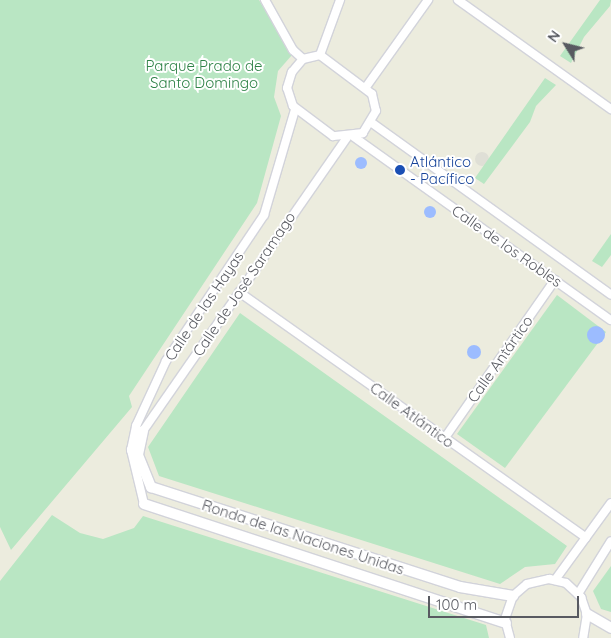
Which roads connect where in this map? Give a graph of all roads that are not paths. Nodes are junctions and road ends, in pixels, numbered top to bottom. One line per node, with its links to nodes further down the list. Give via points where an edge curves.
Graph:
1 (266, 0): 6 (street, via 293,50)
2 (340, 0): 5 (street)
3 (428, 0): 7 (street)
4 (458, 0): 8 (street)
5 (320, 55): 6 (street); 7 (street)
6 (303, 59): 9 (street, via 292,72 287,88)
7 (366, 87): 10 (street, via 375,101)
8 (611, 109)
9 (295, 110): 11 (street, via 333,136); 19 (street, Calle de las Hayas, via 264,215 166,361 136,426 131,450)
10 (372, 123): 11 (street); 14 (street, Calle de los Robles)
11 (350, 137): 12 (street, Calle de los Robles); 13 (street, Calle de José Saramago)
12 (555, 280): 15 (street, Calle de los Robles); 17 (street, Calle Antártico)
13 (239, 292): 16 (street, Calle de José Saramago); 17 (street, Calle Atlántico)
14 (611, 295)
15 (611, 320)
16 (143, 431): 24 (street, Ronda de las Naciones Unidas, via 138,455 151,487 460,587)
17 (444, 438): 20 (street, Calle Atlántico)
18 (611, 503): 20 (street)
19 (144, 504): 26 (street, Ronda de las Naciones Unidas)
20 (586, 538): 22 (street)
21 (611, 541): 23 (street)
22 (556, 580): 23 (street); 24 (street, via 535,580)
23 (578, 594): 25 (street)
24 (513, 596): 26 (street)
25 (587, 614): 27 (street); 29 (street)
26 (506, 623): 28 (street)
27 (611, 628)
28 (510, 638)
29 (584, 638)

